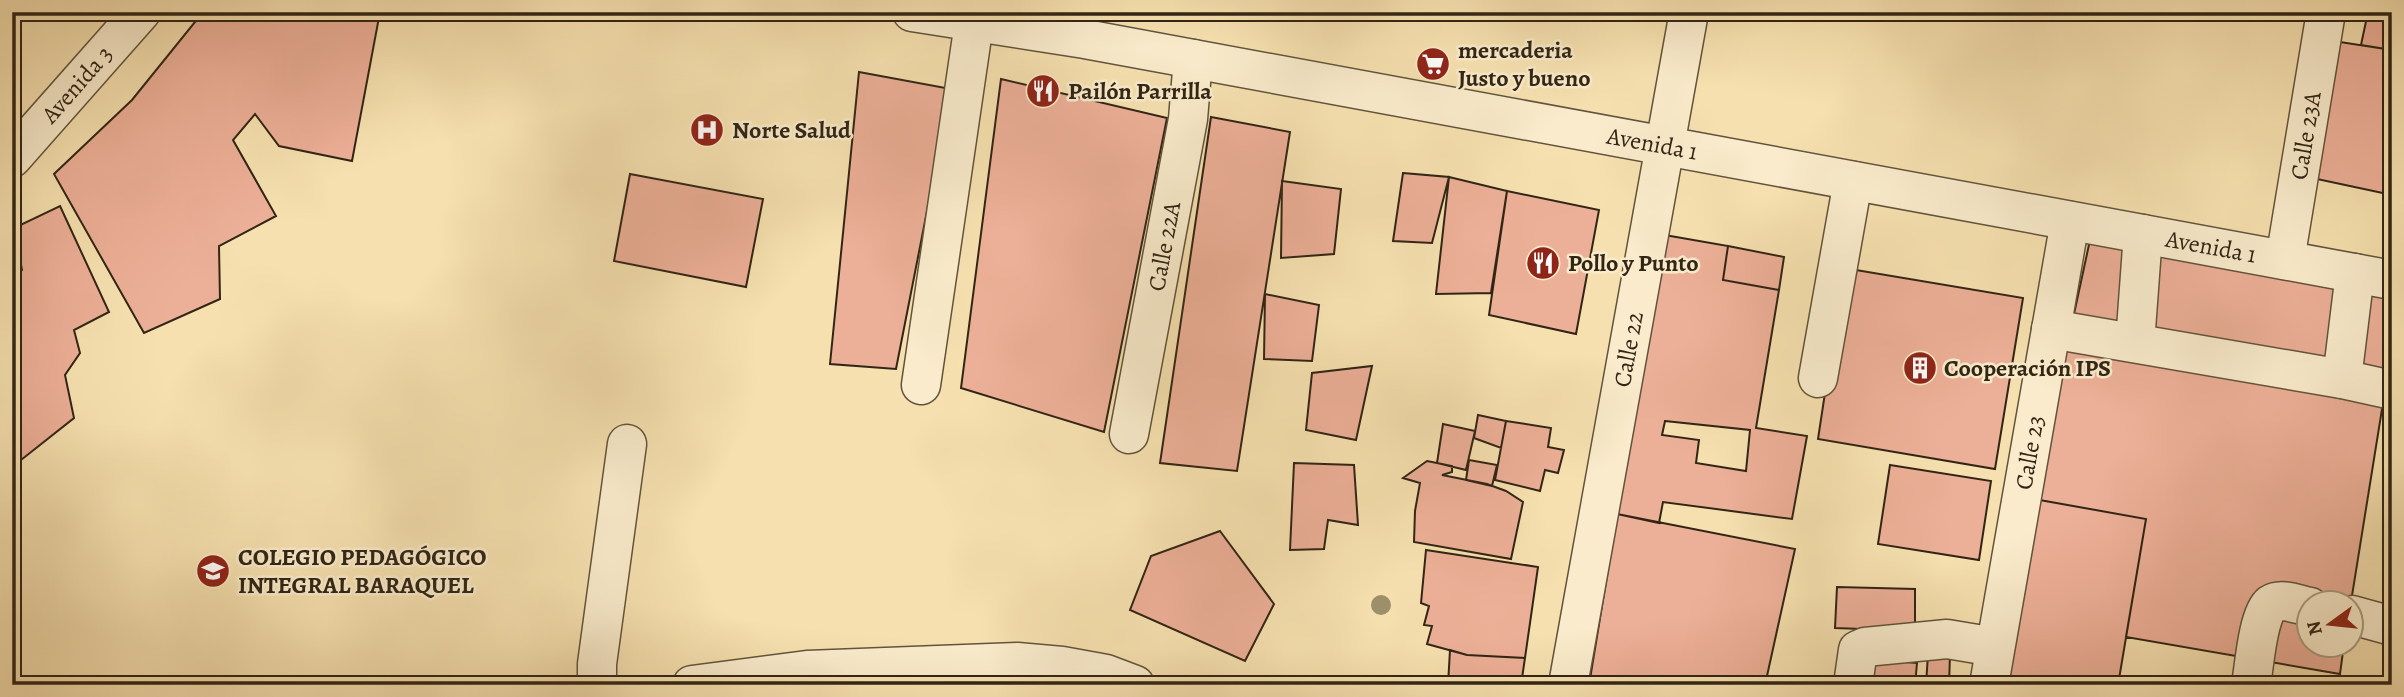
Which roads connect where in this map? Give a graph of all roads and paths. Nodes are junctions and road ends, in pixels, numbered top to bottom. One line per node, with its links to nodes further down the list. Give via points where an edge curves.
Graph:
1 (141, 12): 9 (street, Avenida 3)
2 (912, 12): 5 (street, Avenida 1)
3 (1689, 12): 8 (street, Calle 22)
4 (2326, 12): 13 (street, Calle 23A)
5 (974, 23): 6 (street, Avenida 1); 19 (street)
6 (1087, 25): 7 (street, Avenida 1)
7 (1193, 59): 8 (street, Avenida 1); 21 (street, Calle 22A, via 1188,119)
8 (1665, 146): 10 (street, Avenida 1); 31 (street, Calle 22)
9 (12, 158)
10 (1853, 181): 11 (street, Avenida 1); 17 (street)
11 (2070, 220): 12 (street, Avenida 1); 15 (street, Calle 23)
12 (2143, 234): 13 (street, Avenida 1); 16 (street)
13 (2285, 260): 14 (street, Avenida 1)
14 (2374, 276): 18 (street)
15 (2051, 329): 16 (street); 26 (street, Calle 23)
16 (2135, 343): 18 (street)
17 (1818, 378)
18 (2342, 379): 20 (street)
19 (921, 385)
20 (2392, 390)
21 (1129, 434)
22 (628, 444): 28 (street)
23 (2296, 604): 34 (street, via 2272,604 2263,615)
24 (2366, 619): 25 (street)
25 (2392, 626)
26 (1995, 647): 32 (street, via 1947,639 1865,647 1855,657); 33 (street, Calle 23)
27 (807, 677): 29 (street); 30 (street, via 1017,662 1106,674)
28 (597, 685)
29 (692, 685)
30 (1135, 685)
31 (1568, 685)
32 (1853, 685)
33 (1989, 685)
34 (2252, 685)

